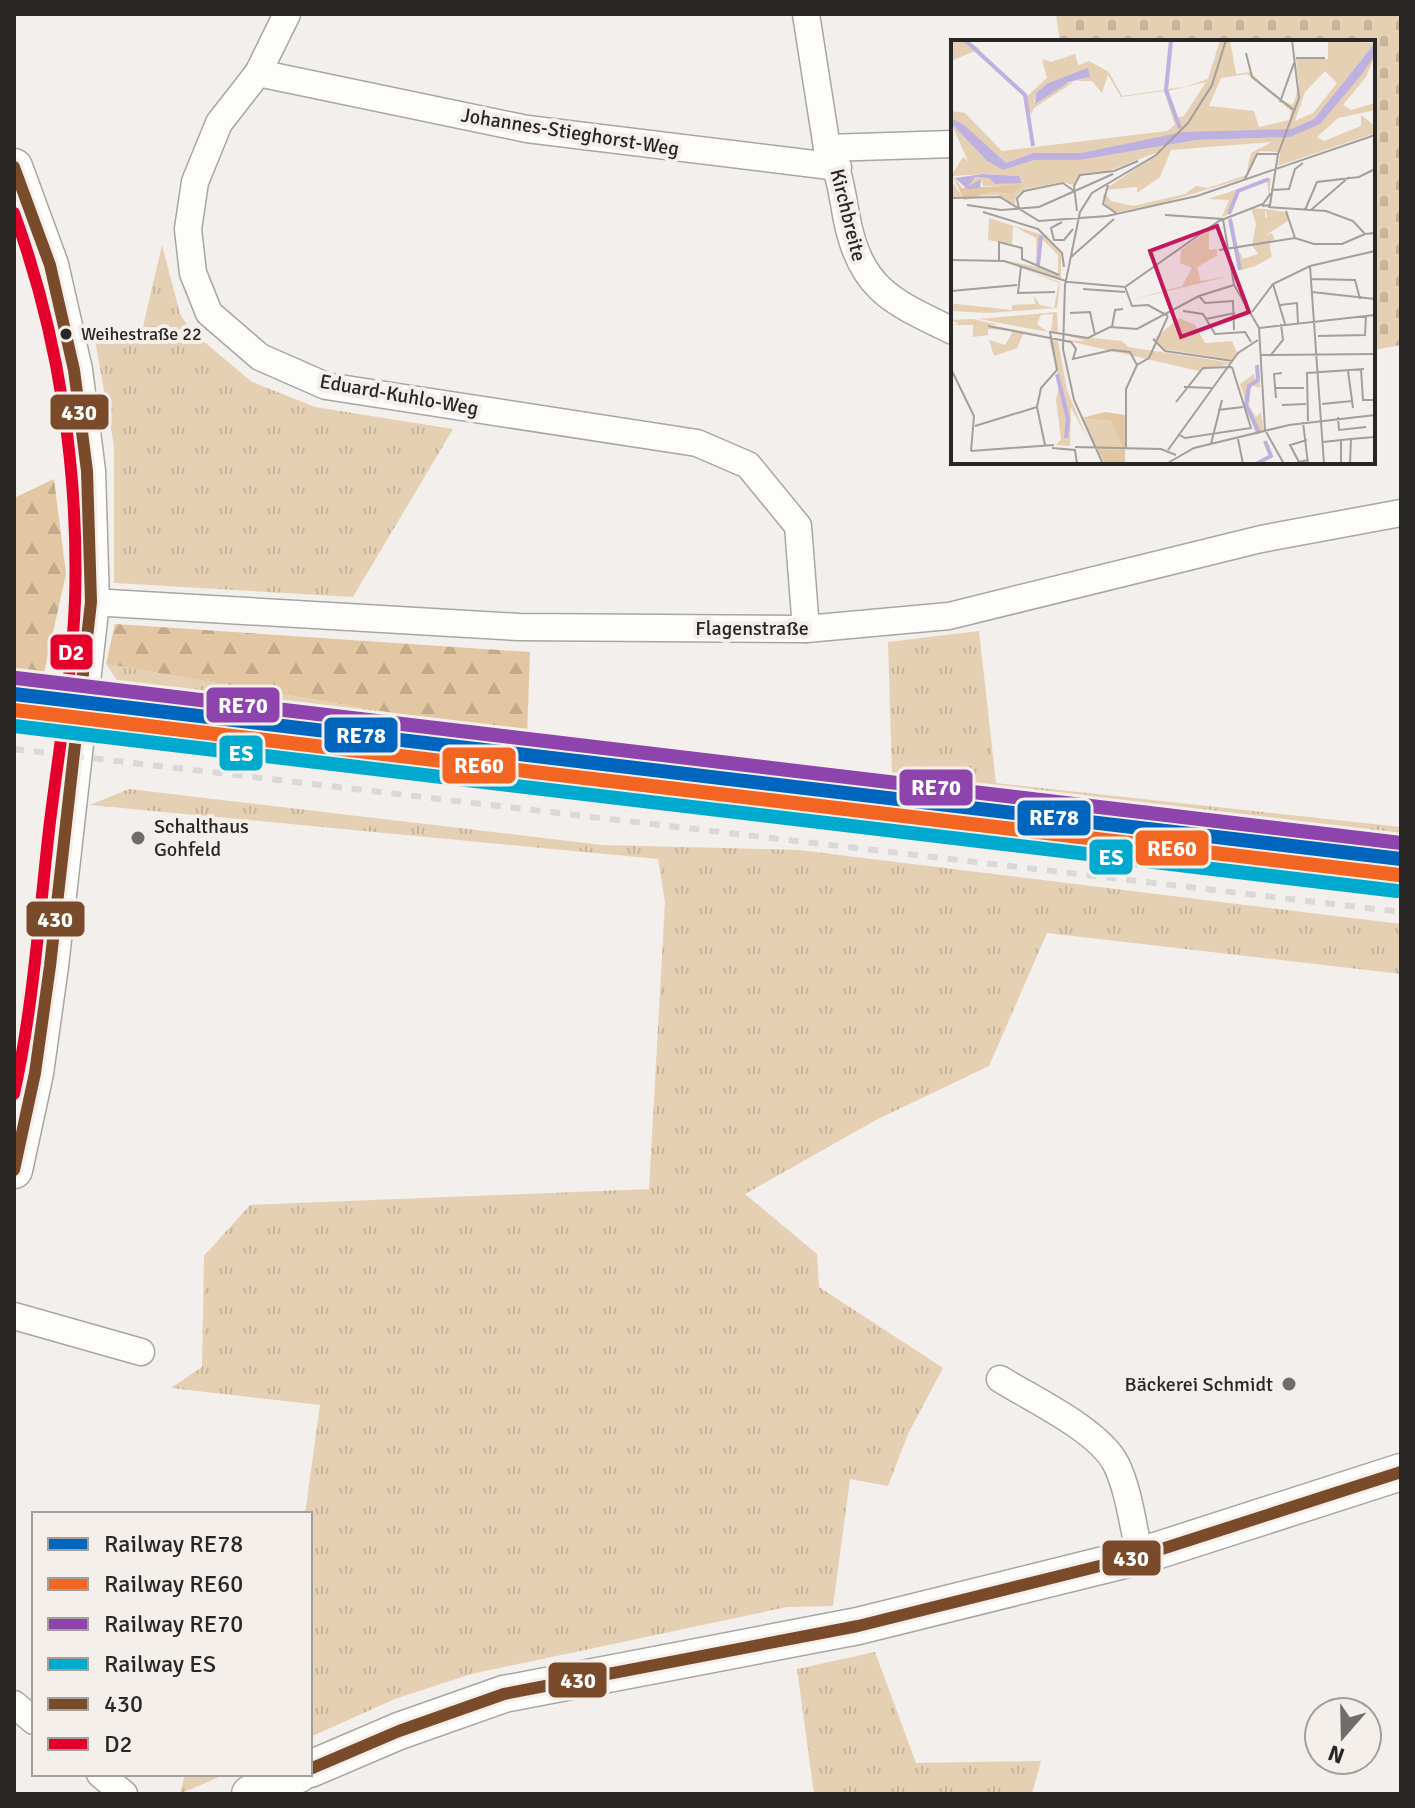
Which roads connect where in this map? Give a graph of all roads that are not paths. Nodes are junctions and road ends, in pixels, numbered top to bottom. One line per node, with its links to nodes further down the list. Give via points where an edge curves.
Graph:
1 (287, 14): 3 (street, Eduard-Kuhlo-Weg)
2 (806, 14): 5 (street, Kirchbreite)
3 (258, 73): 5 (street, Johannes-Stieghorst-Weg, via 527,129); 10 (street, Eduard-Kuhlo-Weg, via 219,123 195,182 188,229 193,273 209,313 260,357 326,386 697,443 748,465 798,526)
4 (951, 144): 5 (street, Kirchbreite)
5 (832, 157): 7 (street, Kirchbreite, via 863,272 901,306)
6 (14, 167): 9 (main road, via 50,265 74,370 87,471)
7 (951, 330)
8 (1401, 513): 10 (street, Flagenstraße, via 1261,539 949,616)
9 (91, 602): 10 (street, Flagenstraße, via 519,627); 11 (main road, via 48,981)
10 (806, 629)
11 (14, 1170)
12 (14, 1316): 13 (street)
13 (141, 1352)
14 (1000, 1379): 16 (street, via 1107,1451 1117,1465)
15 (1401, 1472): 16 (main road)
16 (1140, 1556): 19 (main road, via 858,1626 504,1694)
17 (14, 1704): 18 (street)
18 (32, 1719)
19 (312, 1768)
20 (102, 1776): 22 (street)
21 (294, 1776): 23 (main road)
22 (124, 1794)
23 (250, 1794)

